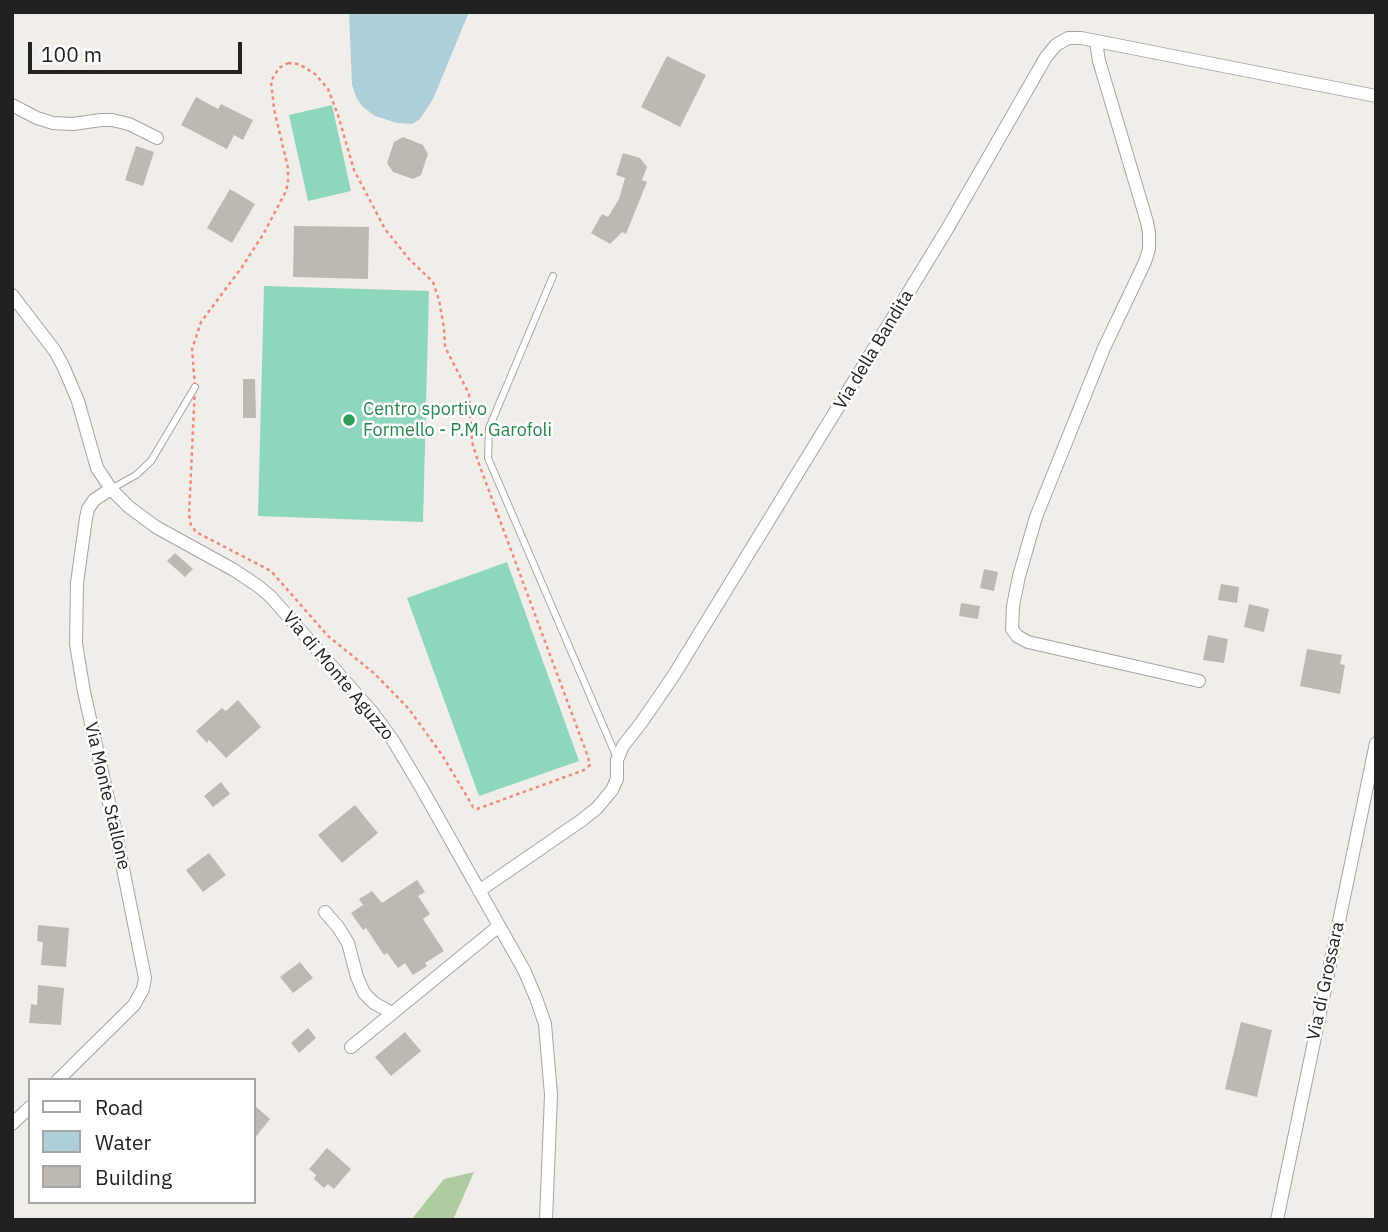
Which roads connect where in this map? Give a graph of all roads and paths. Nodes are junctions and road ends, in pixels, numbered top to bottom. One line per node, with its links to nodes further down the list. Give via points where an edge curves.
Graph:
1 (1096, 42): 2 (street, Via della Bandita); 9 (street, via 1147,222 1149,249 1036,517 1018,576 1012,629 1033,644); 11 (street, Via della Bandita, via 1068,38 1046,57 946,231 674,675)
2 (1376, 96)
3 (12, 105): 4 (street, via 53,123 112,120)
4 (157, 138)
5 (553, 276): 11 (lane, via 489,428 488,458)
6 (12, 295): 8 (street, Via di Monte Aguzzo, via 64,368 97,468)
7 (195, 387): 7 (path, via 192,349 201,322 264,233 288,184 271,81 279,68 299,64 328,89 354,170 385,229 433,282 445,347 469,394 478,464 590,765 473,807 409,709 375,674 328,636 271,571 196,532 191,525); 8 (lane, via 151,461)
8 (111, 489): 12 (street, Via di Monte Aguzzo, via 156,527 248,578 278,604 389,735); 17 (street, Via Monte Stallone, via 94,500 86,517 77,583 76,644 145,978 134,1005)
9 (1199, 681)
10 (1376, 743): 21 (street, Via di Grossara)
11 (617, 760): 12 (street, Via della Bandita, via 615,784 597,808)
12 (479, 891): 14 (street, Via di Monte Aguzzo)
13 (325, 912): 15 (street, via 348,943 364,993)
14 (499, 926): 15 (street); 20 (street, Via di Monte Aguzzo, via 532,988 546,1033 551,1095)
15 (392, 1013): 16 (street)
16 (351, 1047)
17 (60, 1078)
18 (28, 1109): 19 (street)
19 (12, 1124)
20 (546, 1220)
21 (1277, 1220)

